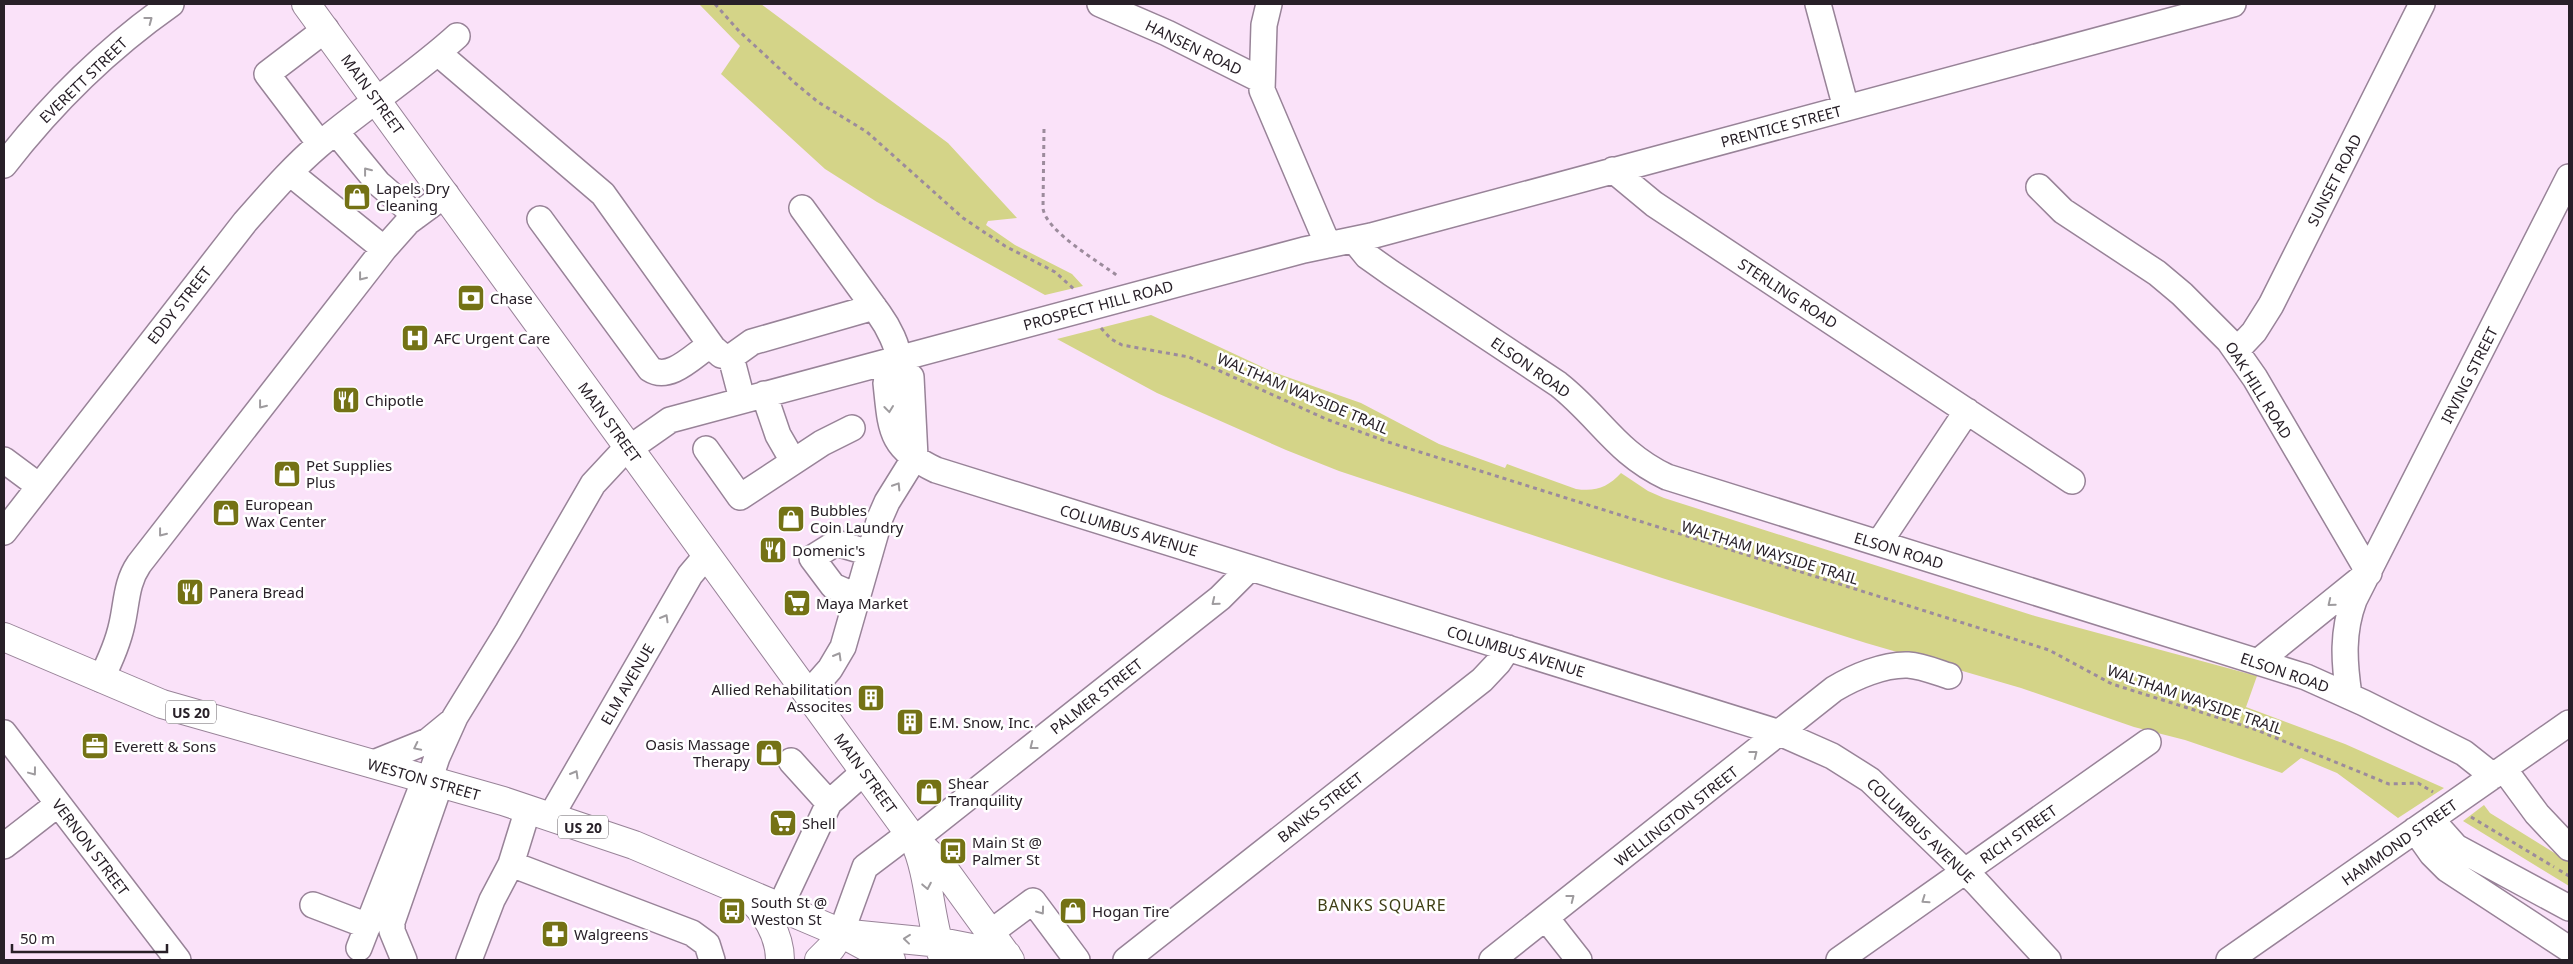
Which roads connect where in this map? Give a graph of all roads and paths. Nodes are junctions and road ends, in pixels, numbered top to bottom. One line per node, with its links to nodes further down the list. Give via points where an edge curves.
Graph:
1 (172, 4): 17 (street, EVERETT STREET, one-way to 1, via 73,85 120,43)
2 (306, 4): 9 (main road, MAIN STREET)
3 (715, 4): 30 (path, via 739,31 812,97 867,132 974,226 1055,272)
4 (1100, 4): 12 (street, HANSEN ROAD)
5 (1268, 4): 12 (street)
6 (1818, 4): 14 (street)
7 (2233, 4): 14 (street, PRENTICE STREET)
8 (2422, 4): 33 (street, SUNSET ROAD, via 2271,305 2254,332)
9 (326, 29): 13 (main road, MAIN STREET); 16 (street, via 267,74)
10 (457, 36): 11 (street, EDDY STREET)
11 (438, 53): 13 (street, EDDY STREET); 34 (street, via 603,194)
12 (1261, 80): 27 (street, via 1264,98)
13 (377, 99): 16 (street, EDDY STREET); 22 (main road, MAIN STREET)
14 (1846, 108): 18 (street, PRENTICE STREET)
15 (1044, 129): 29 (path, via 1046,219)
16 (328, 138): 19 (street, EDDY STREET); 24 (street, one-way to 16)
17 (4, 165)
18 (1613, 170): 26 (street, PRENTICE STREET); 37 (street, STERLING ROAD, via 1654,204)
19 (290, 173): 28 (street); 45 (street, EDDY STREET, via 245,222)
20 (2569, 177): 51 (street, IRVING STREET)
21 (2039, 188): 33 (street, OAK HILL ROAD, via 2063,211 2116,244 2170,284)
22 (446, 194): 24 (street); 39 (main road, MAIN STREET)
23 (802, 208): 31 (street)
24 (416, 216): 28 (street)
25 (540, 219): 34 (street, via 650,369 657,373 669,372)
26 (1354, 240): 27 (street, PRENTICE STREET); 47 (street, ELSON ROAD, via 1367,256 1391,274 1558,384 1622,448 1657,472 1688,485)
27 (1328, 245): 35 (street, PROSPECT HILL ROAD)
28 (384, 249): 57 (street, one-way to 57, via 134,570 119,636)
29 (1115, 274)
30 (1075, 291)
31 (874, 307): 34 (street); 35 (street, via 889,331)
32 (1098, 324): 74 (path, WALTHAM WAYSIDE TRAIL, via 1111,339 1122,345 1189,357 1326,419 1385,441 2049,650 2103,680 2254,729 2389,784 2423,785)
33 (2237, 350): 51 (street, OAK HILL ROAD)
34 (720, 351): 36 (street)
35 (898, 361): 36 (street, PROSPECT HILL ROAD); 41 (street, COLUMBUS AVENUE, via 886,383 891,427 896,440)
36 (753, 397): 39 (street, PROSPECT HILL ROAD, via 670,420); 43 (street)
37 (1967, 411): 44 (street, STERLING ROAD); 47 (street)
38 (852, 428): 43 (street)
39 (629, 448): 49 (main road, MAIN STREET); 60 (street, PROSPECT HILL ROAD, via 593,484)
40 (706, 449): 43 (street, via 740,497)
41 (914, 457): 48 (street, one-way to 41, via 883,510); 50 (street, COLUMBUS AVENUE, via 936,470)
42 (4, 460): 45 (street)
43 (793, 461)
44 (2072, 481)
45 (39, 486): 46 (street, EDDY STREET)
46 (4, 532)
47 (1879, 544): 55 (street, ELSON ROAD)
48 (870, 553): 52 (street); 52 (street, via 834,543 812,558 833,586)
49 (708, 556): 58 (main road, MAIN STREET); 72 (street, ELM AVENUE, one-way to 49, via 690,575)
50 (1250, 568): 54 (street, COLUMBUS AVENUE); 75 (street, PALMER STREET, one-way to 75, via 1220,598)
51 (2369, 573): 55 (street, IRVING STREET, one-way to 55); 59 (street, IRVING STREET, via 2354,600 2345,628)
52 (858, 597): 58 (street, one-way to 52, via 830,669 843,646)
53 (4, 637): 57 (main road, WESTON STREET / US 20)
54 (1508, 648): 63 (street, COLUMBUS AVENUE); 99 (street, BANKS STREET, via 1482,680)
55 (2259, 661): 59 (street, ELSON ROAD)
56 (1950, 676): 63 (street, WELLINGTON STREET, via 1907,665 1862,676 1834,689)
57 (101, 679): 66 (main road, WESTON STREET / US 20, via 162,704)
58 (808, 694): 67 (main road, MAIN STREET)
59 (2348, 695): 68 (street, ELSON ROAD)
60 (455, 717): 66 (street, one-way to 66, via 428,741); 69 (street, via 437,757)
61 (2569, 723): 68 (street, HAMMOND STREET)
62 (4, 733): 71 (street, VERNON STREET, one-way to 71)
63 (1780, 733): 79 (street, COLUMBUS AVENUE, via 1832,756 1870,780); 85 (street, WELLINGTON STREET, one-way to 63)
64 (2148, 742): 79 (street, RICH STREET)
65 (791, 761): 70 (street)
66 (371, 764): 69 (main road, WESTON STREET / US 20)
67 (864, 771): 70 (street); 75 (main road, MAIN STREET)
68 (2498, 772): 74 (street, HAMMOND STREET); 77 (street, ELSON ROAD)
69 (431, 781): 72 (main road, WESTON STREET / US 20); 82 (street, via 364,937); 91 (street, via 392,922 393,935)
70 (829, 803): 83 (street)
71 (58, 804): 76 (street); 90 (street, VERNON STREET)
72 (539, 812): 78 (street, ELM AVENUE); 81 (main road, WESTON STREET / US 20, via 634,845)
73 (2466, 814): 80 (path)
74 (2428, 816): 84 (street, via 2456,847); 88 (street, via 2432,854 2447,869); 104 (street, HAMMOND STREET)
75 (912, 836): 86 (street, PALMER STREET, via 865,867); 87 (main road, MAIN STREET, one-way to 87); 87 (main road, MAIN STREET, via 941,865 973,908 974,932)
76 (4, 846)
77 (2569, 848)
78 (507, 871): 92 (street); 93 (street, via 500,905); 94 (street, via 692,933 706,944)
79 (1965, 872): 102 (street, RICH STREET, one-way to 102); 103 (street, COLUMBUS AVENUE)
80 (2569, 876)
81 (738, 889): 83 (main road, WESTON STREET / US 20); 95 (main road, via 759,908 769,923)
82 (313, 905)
83 (780, 907): 86 (main road, WESTON STREET / US 20)
84 (2569, 908)
85 (1546, 918): 100 (street, WELLINGTON STREET); 101 (street)
86 (841, 933): 87 (main road, WESTON STREET / US 20, one-way to 86); 96 (main road); 97 (main road, WESTON STREET / US 20)
87 (959, 948): 89 (main road, WESTON STREET / US 20); 98 (street, one-way to 98, via 1033,901)
88 (2564, 948)
89 (1008, 958)
90 (178, 960)
91 (404, 960)
92 (469, 960)
93 (477, 960)
94 (712, 960)
95 (780, 960)
96 (819, 960)
97 (890, 960)
98 (1077, 960)
99 (1126, 960)
100 (1492, 960)
101 (1580, 960)
102 (1840, 960)
103 (2048, 960)
104 (2229, 960)

